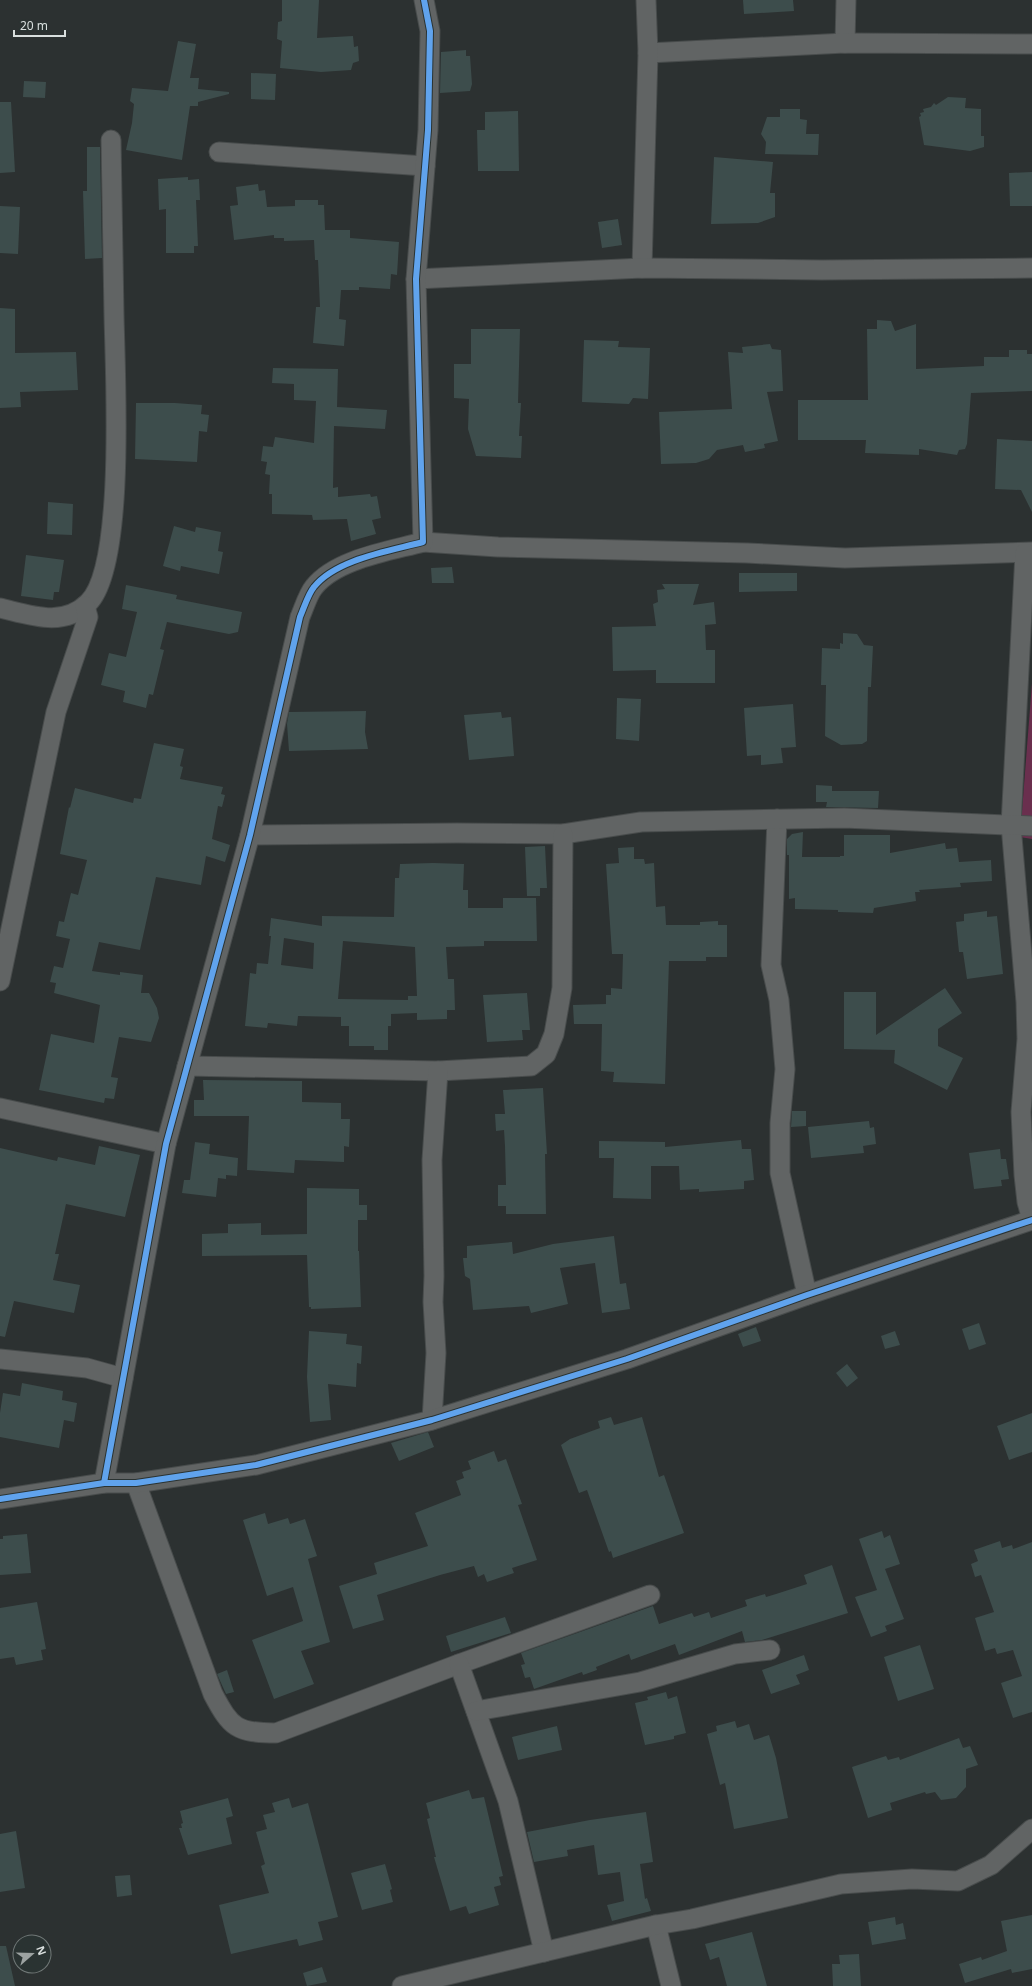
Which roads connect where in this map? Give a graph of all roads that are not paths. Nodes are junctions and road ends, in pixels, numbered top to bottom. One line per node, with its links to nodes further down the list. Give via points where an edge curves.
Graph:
1 (424, 0): 9 (street, via 430,32)
2 (646, 0): 6 (street)
3 (846, 0): 4 (street)
4 (845, 43): 5 (street); 6 (street)
5 (1032, 44)
6 (648, 53): 10 (street)
7 (111, 140): 15 (street, via 117,462 107,559 98,588)
8 (219, 152): 9 (street)
9 (425, 166): 12 (street)
10 (642, 268): 11 (street); 12 (street)
11 (1032, 268)
12 (416, 279): 13 (street)
13 (423, 542): 14 (street, via 498,547 845,558); 21 (street, via 348,564 327,574 313,587 300,617)
14 (1028, 553): 18 (street)
15 (85, 606): 16 (street, via 61,618 44,618); 22 (street, via 88,617 56,712)
16 (0, 608)
17 (777, 820): 18 (street, via 844,818); 20 (street, via 641,822); 29 (street, via 771,965 779,1000 785,1070 780,1123 780,1173)
18 (1011, 825): 19 (street); 28 (street, via 1026,1002 1027,1039 1021,1112 1024,1175)
19 (1032, 826)
20 (563, 834): 21 (street); 25 (street, via 562,988 554,1034 546,1054 531,1066)
21 (250, 835): 24 (street)
22 (4, 939): 23 (street)
23 (0, 980)
24 (187, 1066): 25 (street); 27 (street)
25 (438, 1071): 32 (street, via 432,1160 436,1353)
26 (0, 1108): 27 (street)
27 (166, 1144): 31 (street)
28 (1032, 1220): 29 (street)
29 (807, 1295): 32 (street, via 627,1359)
30 (0, 1359): 31 (street, via 87,1368)
31 (123, 1378): 33 (street)
32 (432, 1420): 34 (street, via 256,1465)
33 (104, 1483): 34 (street); 35 (street)
34 (136, 1483): 38 (street, via 214,1694 225,1716 235,1726 251,1733 276,1733)
35 (0, 1499)
36 (650, 1595): 38 (street)
37 (770, 1650): 39 (street, via 735,1654 640,1682)
38 (459, 1664): 39 (street)
39 (476, 1711): 42 (street, via 508,1801)
40 (1032, 1829): 41 (street, via 991,1865 958,1881 912,1879 841,1884)
41 (656, 1925): 42 (street); 44 (street)
42 (544, 1952): 43 (street)
43 (402, 1986)
44 (671, 1986)

